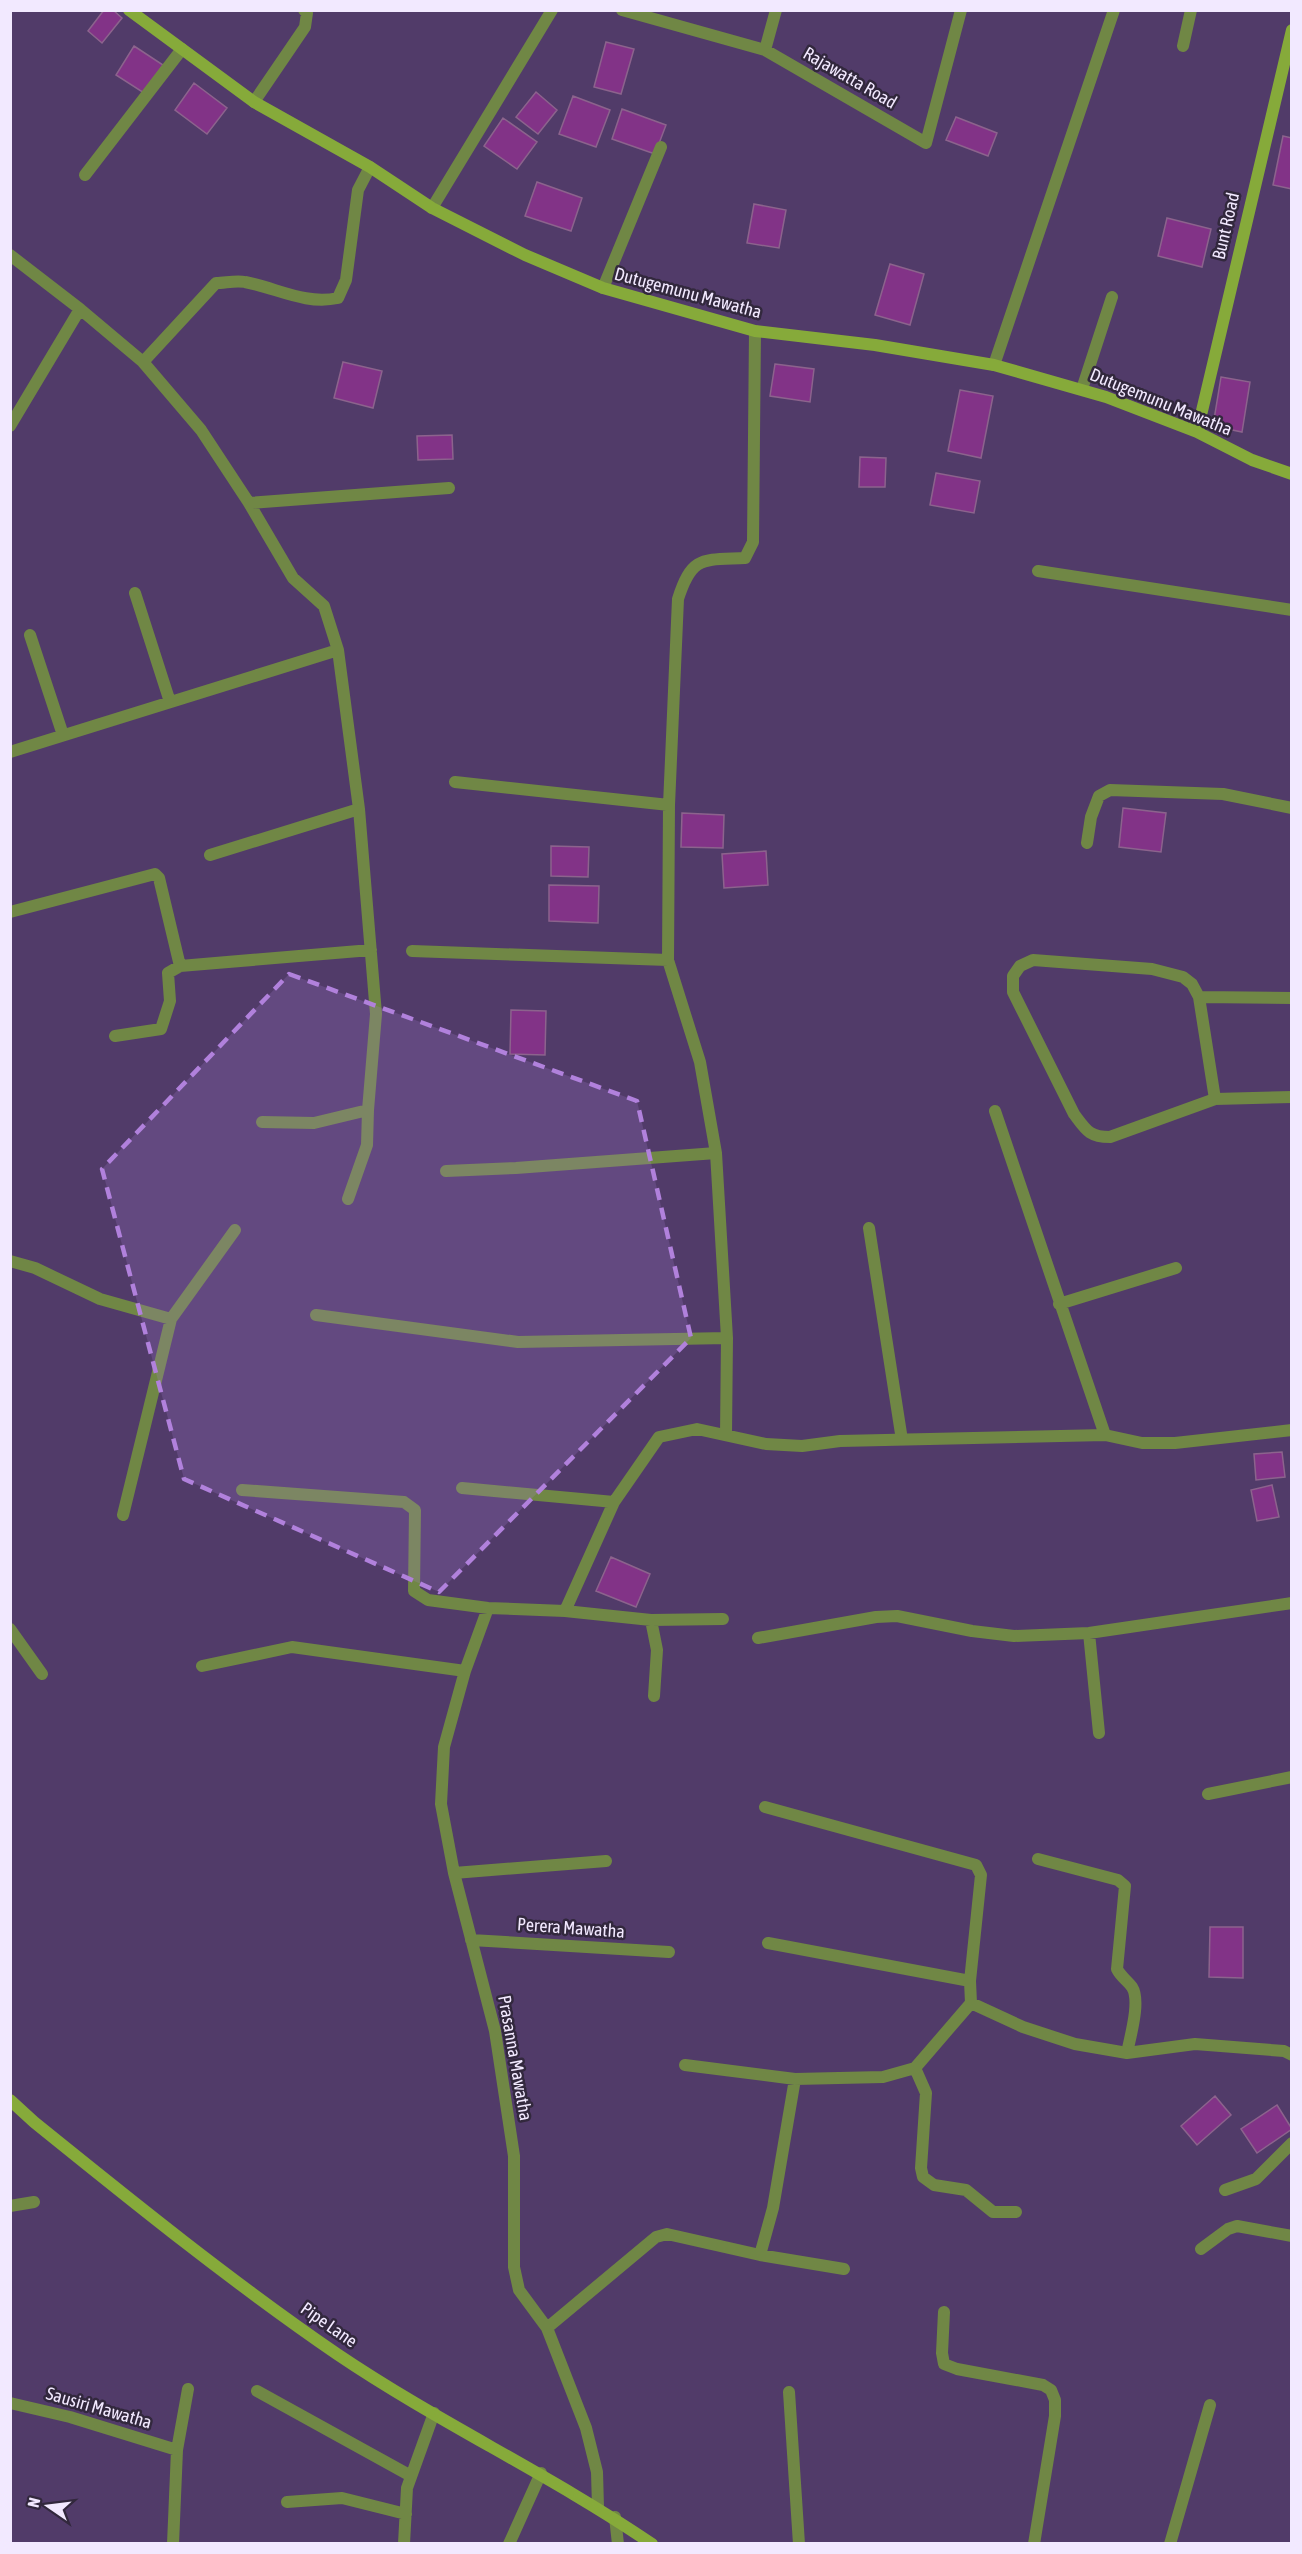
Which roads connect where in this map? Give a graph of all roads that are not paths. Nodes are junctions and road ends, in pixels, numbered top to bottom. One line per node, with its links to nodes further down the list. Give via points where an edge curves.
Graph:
1 (129, 10): 11 (street, Dutugemunu Mawatha)
2 (304, 10): 13 (street, via 305,27)
3 (552, 10): 17 (street)
4 (622, 10): 12 (street, Rajawatta Road)
5 (776, 10): 12 (street)
6 (961, 10): 12 (street, Rajawatta Road, via 926,143)
7 (1114, 10): 24 (street)
8 (1191, 10): 10 (street)
9 (1292, 30): 27 (street, Bunt Road)
10 (1183, 46)
11 (182, 49): 13 (street, Dutugemunu Mawatha); 16 (street)
12 (765, 50)
13 (254, 102): 15 (street, Dutugemunu Mawatha)
14 (661, 147): 19 (street)
15 (370, 167): 17 (street, Dutugemunu Mawatha); 23 (street, via 358,190 346,280 338,298 325,301 290,296 243,281 216,283)
16 (85, 175)
17 (432, 208): 19 (street, Dutugemunu Mawatha, via 525,255)
18 (10, 255): 21 (street)
19 (603, 288): 22 (street, Dutugemunu Mawatha)
20 (1112, 297): 25 (street)
21 (80, 309): 23 (street); 26 (street)
22 (755, 332): 24 (street, Dutugemunu Mawatha, via 875,345); 40 (street, via 753,542 745,558 704,560 686,575 678,599)
23 (143, 362): 30 (street, via 201,430)
24 (994, 365): 25 (street, Dutugemunu Mawatha)
25 (1082, 389): 27 (street, Dutugemunu Mawatha)
26 (10, 426)
27 (1197, 432): 28 (street, Dutugemunu Mawatha, via 1252,460)
28 (1292, 474)
29 (449, 488): 30 (street)
30 (249, 503): 35 (street, via 293,578 324,606)
31 (1038, 571): 33 (street)
32 (135, 593): 36 (street)
33 (1292, 609)
34 (30, 635): 37 (street)
35 (338, 650): 36 (street); 42 (street)
36 (170, 702): 37 (street)
37 (63, 735): 38 (street)
38 (10, 752)
39 (455, 782): 40 (street)
40 (669, 805): 48 (street)
41 (1292, 808): 43 (street, via 1223,794 1110,790 1099,795)
42 (359, 809): 44 (street); 46 (street)
43 (1088, 843)
44 (210, 855)
45 (10, 912): 49 (street, via 155,874)
46 (371, 950): 49 (street); 55 (street, via 376,1014)
47 (412, 951): 48 (street)
48 (668, 960): 58 (street, via 700,1062)
49 (180, 966): 52 (street, via 168,973 170,1001 161,1029)
50 (1199, 997): 51 (street); 54 (street); 54 (street, via 1183,977 1152,969 1033,960 1020,966 1012,976 1013,992 1074,1114 1096,1137 1110,1137)
51 (1292, 998)
52 (115, 1036)
53 (1292, 1097): 54 (street)
54 (1215, 1099)
55 (368, 1110): 57 (street, via 314,1123); 60 (street, via 367,1145)
56 (995, 1111): 65 (street)
57 (262, 1122)
58 (716, 1152): 59 (street); 68 (street)
59 (446, 1171)
60 (348, 1199)
61 (869, 1228): 72 (street)
62 (235, 1230): 67 (street)
63 (10, 1261): 67 (street, via 35,1268 100,1299)
64 (1176, 1268): 65 (street)
65 (1059, 1304): 71 (street)
66 (316, 1315): 68 (street, via 518,1342)
67 (171, 1319): 76 (street)
68 (727, 1338): 70 (street)
69 (1292, 1430): 71 (street, via 1175,1443 1142,1443)
70 (726, 1434): 72 (street, via 766,1444 802,1446); 75 (street, via 697,1429 659,1437)
71 (1105, 1435): 72 (street)
72 (902, 1440)
73 (462, 1488): 75 (street)
74 (242, 1490): 78 (street, via 404,1502 415,1510 414,1591 428,1600)
75 (614, 1502): 79 (street)
76 (123, 1515)
77 (1292, 1604): 83 (street)
78 (488, 1608): 79 (street); 86 (street, Prasanna Mawatha)
79 (565, 1611): 81 (street)
80 (723, 1619): 81 (street)
81 (651, 1620): 88 (street, via 657,1650)
82 (10, 1629): 87 (street)
83 (1089, 1633): 84 (street, via 1014,1636 897,1616); 89 (street)
84 (759, 1638)
85 (202, 1666): 86 (street, via 292,1647)
86 (465, 1671): 95 (street, Prasanna Mawatha, via 444,1747 441,1793)
87 (42, 1674)
88 (654, 1696)
89 (1099, 1734)
90 (1292, 1777): 91 (street)
91 (1208, 1794)
92 (765, 1807): 99 (street, via 976,1865 981,1875)
93 (1038, 1859): 101 (street, via 1118,1880 1125,1886 1117,1969 1136,1999)
94 (606, 1861): 95 (street)
95 (454, 1874): 96 (street, Prasanna Mawatha)
96 (471, 1940): 98 (street, Perera Mawatha); 117 (street, Prasanna Mawatha, via 495,2031 514,2156 514,2267 519,2290)
97 (768, 1943): 99 (street)
98 (669, 1952)
99 (970, 1982): 100 (street)
100 (971, 2003): 101 (street, via 1033,2031 1075,2044); 104 (street)
101 (1127, 2053): 102 (street, via 1195,2044 1284,2051)
102 (1292, 2055)
103 (685, 2065): 105 (street)
104 (915, 2068): 105 (street, via 883,2078); 111 (street, via 926,2093 923,2177 934,2185 966,2190 993,2212)
105 (795, 2079): 114 (street, via 773,2208)
106 (10, 2100): 123 (street, Pipe Lane, via 184,2244 339,2355)
107 (1292, 2143): 108 (street, via 1256,2179)
108 (1225, 2190)
109 (34, 2202): 110 (street)
110 (10, 2206)
111 (1016, 2212)
112 (1292, 2236): 113 (street, via 1238,2226)
113 (1201, 2249)
114 (760, 2255): 115 (street); 117 (street, via 667,2234 656,2237)
115 (844, 2269)
116 (944, 2312): 137 (street, via 944,2364 1043,2385 1051,2390 1055,2400)
117 (547, 2328): 128 (street, Prasanna Mawatha, via 586,2427 597,2472)
118 (188, 2389): 124 (street)
119 (258, 2391): 126 (street)
120 (789, 2392): 136 (street)
121 (10, 2403): 124 (street, Sausiri Mawatha, via 70,2416)
122 (1210, 2405): 138 (street)
123 (434, 2413): 125 (street, Pipe Lane); 126 (street)
124 (177, 2450): 131 (street)
125 (541, 2473): 128 (street, Pipe Lane); 133 (street)
126 (411, 2476): 129 (street)
127 (287, 2502): 129 (street, via 342,2498)
128 (598, 2507): 130 (street, Pipe Lane)
129 (406, 2514): 132 (street)
130 (615, 2517): 134 (street); 135 (street, Pipe Lane)
131 (173, 2544)
132 (404, 2544)
133 (509, 2544)
134 (618, 2544)
135 (652, 2544)
136 (798, 2544)
137 (1034, 2544)
138 (1170, 2544)

